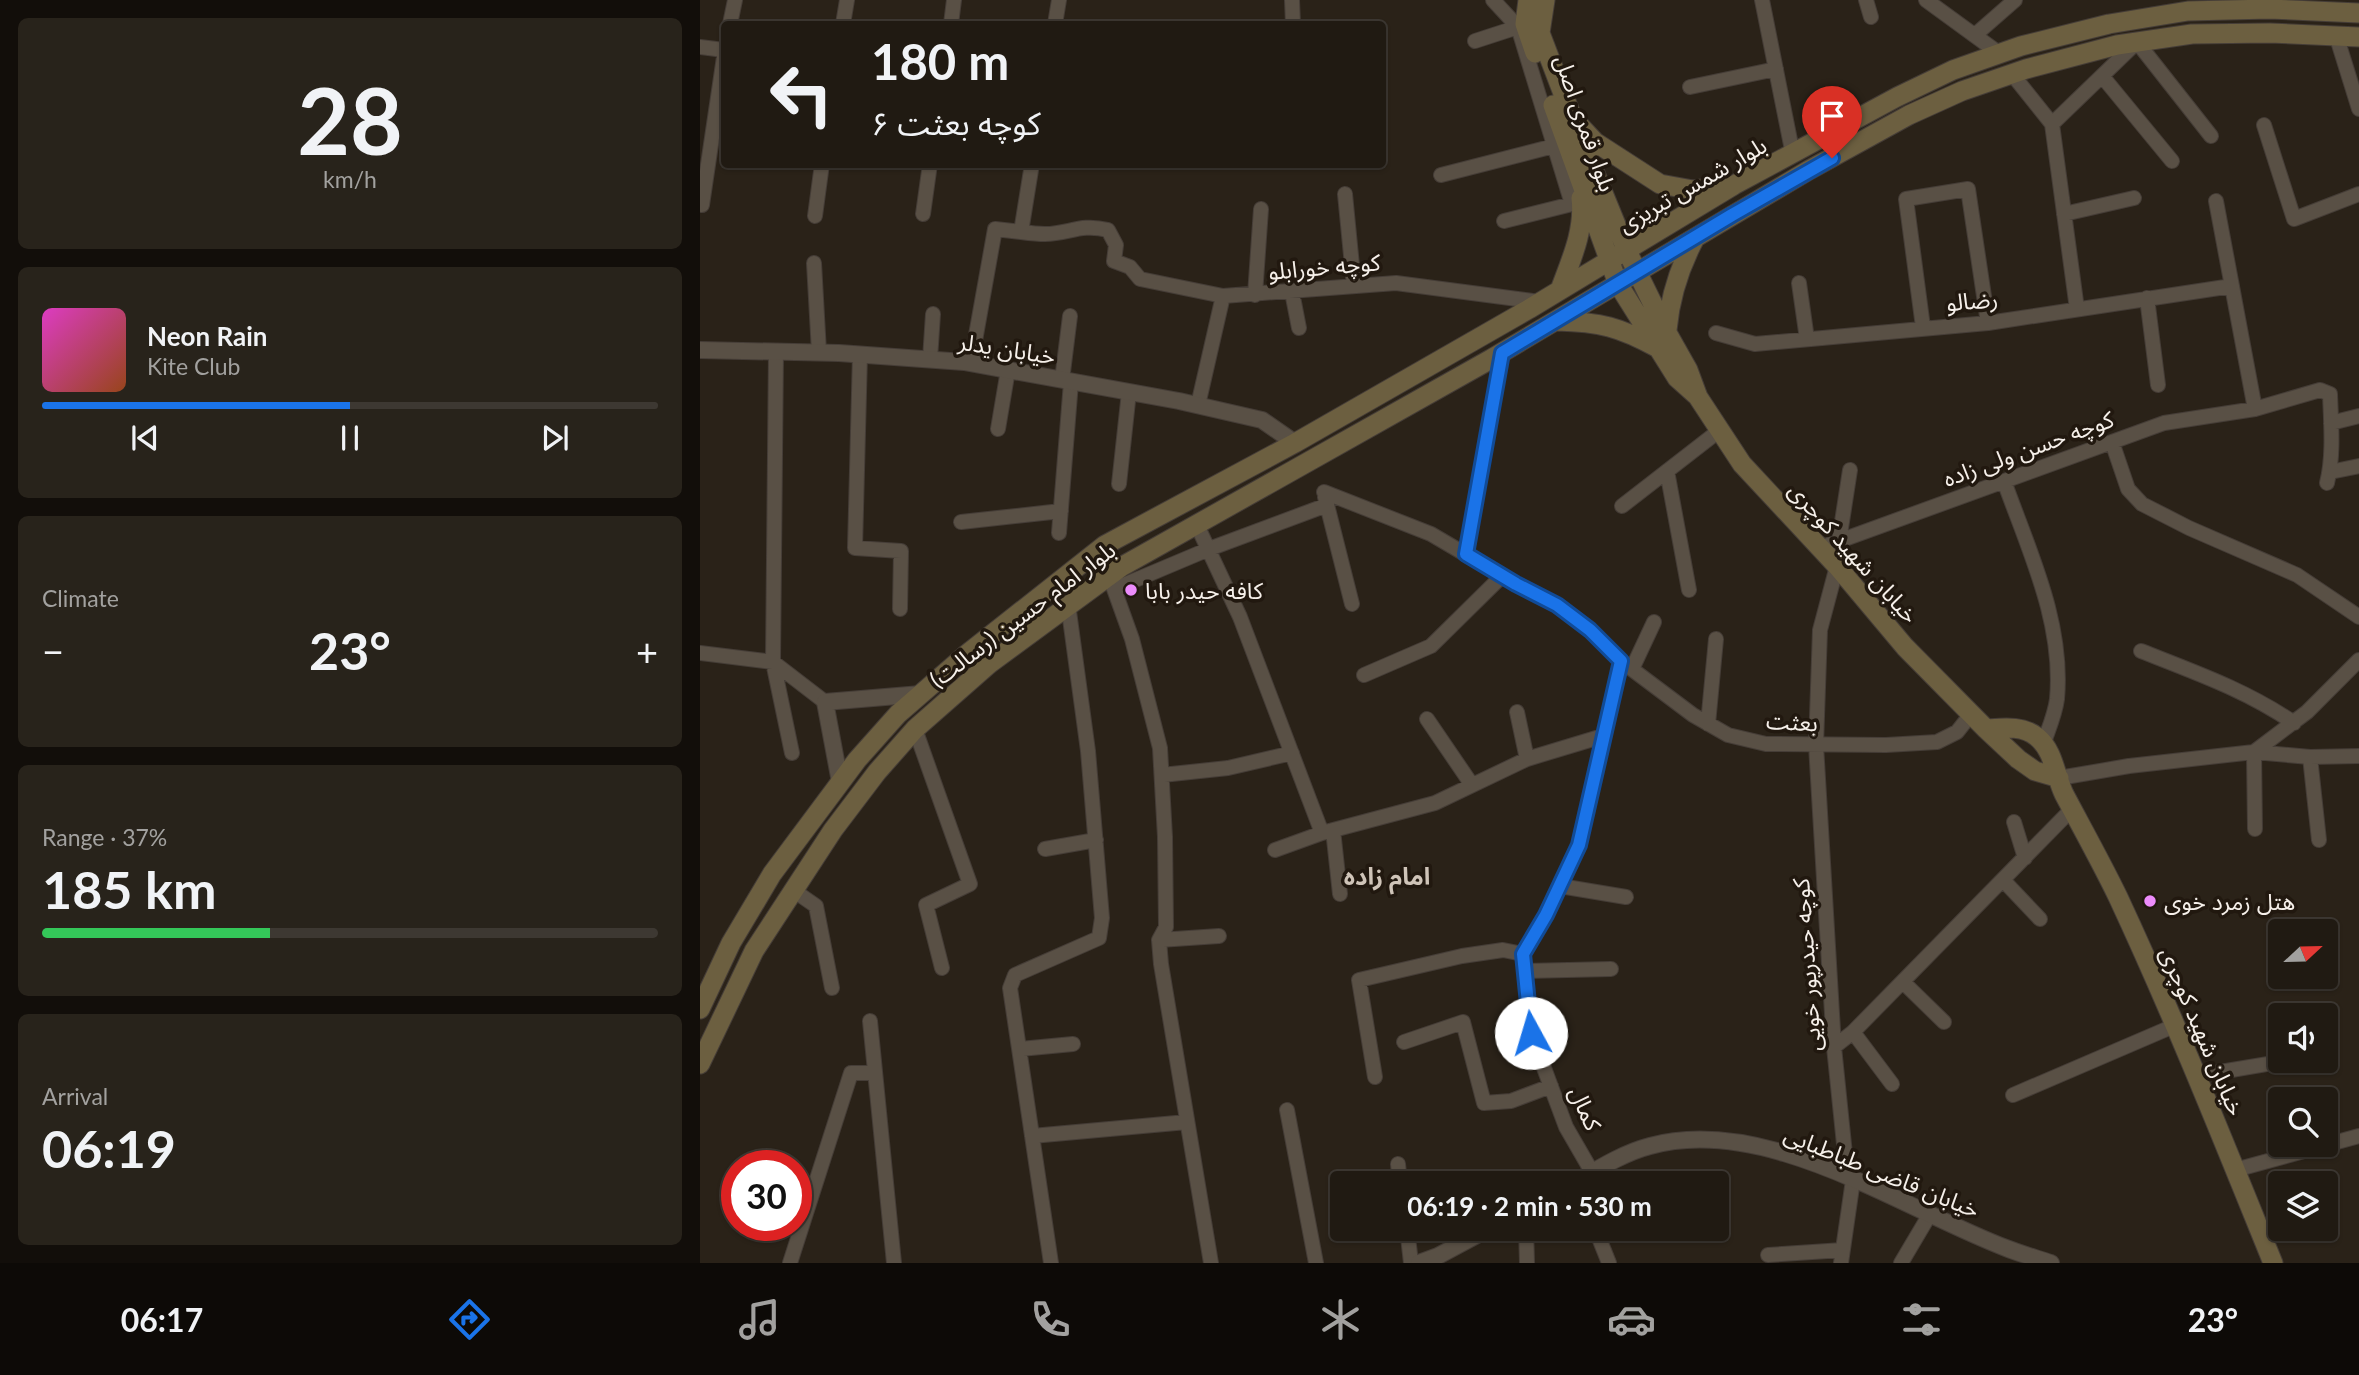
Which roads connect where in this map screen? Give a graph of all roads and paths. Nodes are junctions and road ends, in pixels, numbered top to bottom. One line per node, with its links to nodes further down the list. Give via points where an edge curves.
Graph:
1 (735, 0): 17 (street)
2 (847, 0): 18 (street)
3 (954, 0): 19 (street)
4 (1059, 0): 20 (street)
5 (1292, 0): 21 (street)
6 (1493, 0): 14 (street)
7 (1545, 0): 36 (main road, بلوار قمری اصل, via 1540,33)
8 (1762, 0): 30 (street)
9 (1866, 0): 16 (street)
10 (1926, 0): 12 (street)
11 (2015, 0): 22 (street)
12 (1944, 5): 22 (street)
13 (2318, 6): 15 (main road, بلوار شمس تبریزی); 29 (main road, بلوار شمس تبریزی, via 2188,11 2109,24)
14 (1522, 10): 25 (street); 40 (street); 47 (main road, بلوار قمری اصل)
15 (2359, 13)
16 (1871, 17)
17 (731, 21)
18 (844, 21)
19 (951, 21)
20 (1056, 21)
21 (1293, 21)
22 (1975, 35): 29 (street)
23 (2336, 35): 24 (main road, بلوار شمس تبریزی); 26 (main road, بلوار شمس تبریزی, via 2192,34); 35 (street)
24 (2359, 37)
25 (1475, 41)
26 (2137, 42): 31 (main road, بلوار شمس تبریزی); 32 (street); 39 (street)
27 (700, 47): 28 (street)
28 (721, 50)
29 (2000, 54): 41 (main road, بلوار شمس تبریزی, via 1909,91)
30 (1776, 69): 34 (street); 41 (street)
31 (2012, 74): 37 (street); 60 (main road, بلوار شمس تبریزی, via 1909,115)
32 (2102, 76): 37 (street); 42 (street)
33 (721, 77): 53 (street)
34 (1690, 88)
35 (2359, 109)
36 (1572, 117): 48 (main road, via 1595,142 1660,184 1693,190); 61 (main road, بلوار قمری اصل)
37 (2052, 124): 56 (street)
38 (2264, 125): 50 (street, via 2294,219)
39 (2211, 136)
40 (1554, 146): 46 (street); 58 (street, via 1572,204)
41 (1793, 155): 48 (main road, بلوار شمس تبریزی)
42 (2172, 160)
43 (821, 168): 57 (street)
44 (929, 168): 55 (street)
45 (1031, 168): 59 (street)
46 (1441, 175)
47 (1578, 176): 62 (main road, بلوار قمری اصل); 69 (main road, via 1583,215)
48 (1734, 186): 61 (main road, بلوار شمس تبریزی)
49 (1345, 194): 67 (street)
50 (2359, 194)
51 (2134, 198): 56 (street)
52 (2216, 201): 68 (street)
53 (702, 205)
54 (1261, 209): 71 (street)
55 (923, 214)
56 (2064, 214): 75 (street)
57 (815, 216)
58 (1504, 221)
59 (1021, 232): 72 (street, کوچه خورابلو, via 1108,230 1116,245 1114,261 1130,267 1140,279); 91 (street, via 995,229)
60 (1695, 238): 64 (main road, بلوار شمس تبریزی); 84 (main road, via 1673,288)
61 (1626, 249): 62 (main road, بلوار شمس تبریزی); 64 (main road, خیابان شهید کوچری)
62 (1609, 261): 66 (main road, خیابان شهید کوچری); 69 (main road, بلوار امام حسین (رسالت))
63 (814, 263): 87 (street)
64 (1637, 271): 66 (main road, بلوار شمس تبریزی); 84 (main road, خیابان شهید کوچری)
65 (1799, 283): 83 (street)
66 (1618, 284): 78 (main road, بلوار امام حسین (رسالت)); 84 (main road, خیابان شهید کوچری)
67 (1354, 286): 70 (street, کوچه خورابلو); 74 (street, کوچه خورابلو, via 1396,283)
68 (2232, 286): 73 (street, رضالو); 97 (street)
69 (1560, 290): 74 (main road, بلوار امام حسین (رسالت))
70 (1292, 292): 71 (street, کوچه خورابلو); 81 (street)
71 (1255, 295): 72 (street, کوچه خورابلو)
72 (1223, 296): 96 (street)
73 (2147, 298): 75 (street, رضالو); 94 (street)
74 (1540, 302): 103 (main road, بلوار امام حسین (رسالت))
75 (2077, 309): 79 (street, رضالو)
76 (933, 314): 90 (street)
77 (1070, 316): 93 (street)
78 (1556, 321): 84 (main road, via 1592,322); 88 (main road, بلوار امام حسین (رسالت))
79 (1988, 323): 80 (street, رضالو); 80 (street, via 1968,189 1906,199)
80 (1923, 327): 83 (street, رضالو)
81 (1299, 328)
82 (1716, 333): 83 (street, رضالو, via 1755,344)
83 (1807, 339)
84 (1662, 340): 101 (main road, خیابان شهید کوچری, via 1688,370 1698,397)
85 (700, 350): 86 (street, خیابان یدلر)
86 (776, 351): 87 (street, خیابان یدلر); 132 (street)
87 (820, 352): 89 (street, خیابان یدلر)
88 (1502, 353): 113 (main road, بلوار امام حسین (رسالت)); 118 (street)
89 (860, 354): 90 (street, خیابان یدلر); 125 (street, via 855,548 901,551)
90 (930, 359): 91 (street, خیابان یدلر)
91 (971, 363): 92 (street, خیابان یدلر)
92 (1008, 370): 93 (street, خیابان یدلر); 100 (street)
93 (1067, 381): 95 (street, خیابان یدلر); 111 (street)
94 (2158, 385)
95 (1129, 392): 96 (street, خیابان یدلر); 108 (street)
96 (1198, 405): 103 (street, خیابان یدلر, via 1262,420)
97 (2255, 409): 99 (street, کوچه حسن ولی زاده, via 2320,390 2330,394); 102 (street, کوچه حسن ولی زاده, via 2164,423)
98 (2359, 416): 99 (street)
99 (2331, 423): 104 (street, via 2328,478)
100 (998, 429)
101 (1720, 430): 106 (street); 116 (main road, خیابان شهید کوچری, via 1742,464)
102 (2112, 442): 107 (street, کوچه حسن ولی زاده); 126 (street, via 2129,489 2142,504 2297,575)
103 (1295, 443): 135 (main road, بلوار امام حسین (رسالت), via 1105,545)
104 (2359, 466)
105 (1850, 470): 115 (street)
106 (1667, 471): 110 (street); 122 (street)
107 (2004, 481): 115 (street, کوچه حسن ولی زاده); 146 (street, via 2052,620 2058,656 2057,701)
108 (1119, 484)
109 (1326, 499): 117 (street); 118 (street, بعثت, via 1431,534); 124 (street)
110 (1622, 506)
111 (1061, 511): 112 (street); 114 (street)
112 (961, 522)
113 (1196, 523): 117 (street); 121 (main road, بلوار امام حسین (رسالت))
114 (1059, 533)
115 (1839, 541): 116 (street, کوچه حسن ولی زاده)
116 (1820, 548): 119 (main road, خیابان شهید کوچری)
117 (1209, 549): 121 (street); 149 (street)
118 (1466, 554): 120 (street, بعثت)
119 (1837, 566): 138 (main road, خیابان شهید کوچری, via 1905,647); 145 (street, کوچه حیدرپور خویی, via 1820,630)
120 (1502, 576): 133 (street, بعثت, via 1557,605); 134 (street, via 1431,646)
121 (1112, 582): 123 (main road, بلوار امام حسین (رسالت)); 153 (street, via 1160,748)
122 (1689, 590)
123 (1068, 604): 142 (main road, بلوار امام حسین (رسالت), via 989,664); 161 (street)
124 (1352, 604)
125 (900, 609)
126 (2359, 617)
127 (1654, 622): 133 (street)
128 (1716, 639): 141 (street)
129 (2141, 651): 140 (street, via 2235,688)
130 (700, 653): 132 (street)
131 (2359, 660): 140 (street)
132 (774, 662): 136 (street); 148 (street)
133 (1627, 665): 141 (street, بعثت); 144 (street)
134 (1364, 675)
135 (921, 694): 136 (street); 155 (main road, بلوار امام حسین (رسالت))
136 (825, 702): 155 (street)
137 (1517, 712): 152 (street)
138 (1972, 713): 143 (main road, خیابان شهید کوچری); 145 (street, بعثت, via 1957,732 1937,742)
139 (1427, 719): 156 (street)
140 (2294, 723): 147 (street)
141 (1708, 724): 145 (street, بعثت, via 1728,735 1766,744)
142 (915, 729): 168 (main road, بلوار امام حسین (رسالت), via 840,820); 175 (street, via 970,884 926,905)
143 (1986, 729): 146 (main road, via 2011,727 2037,737); 154 (main road, خیابان شهید کوچری, via 2035,771)
144 (1603, 736): 152 (street); 167 (street, via 1579,845)
145 (1816, 745): 187 (street, کوچه حیدرپور خویی)
146 (2043, 745): 154 (main road, خیابان شهید کوچری)
147 (2254, 752): 151 (street); 154 (street); 159 (street)
148 (792, 753)
149 (1292, 753): 153 (street, via 1228,768); 160 (street)
150 (2359, 756): 151 (street)
151 (2310, 757): 162 (street)
152 (1527, 759): 156 (street)
153 (1161, 775): 173 (street, via 1167,927)
154 (2059, 778): 157 (main road, خیابان شهید کوچری)
155 (840, 782): 180 (main road, بلوار امام حسین (رسالت), via 772,874 730,943)
156 (1472, 785): 160 (street, via 1435,803)
157 (2073, 808): 165 (street); 183 (main road, خیابان شهید کوچری)
158 (2014, 822): 165 (street)
159 (2255, 829)
160 (1328, 832): 164 (street); 169 (street)
161 (1096, 840): 163 (street); 188 (street, via 1102,918 1099,938 1015,975 1010,988)
162 (2319, 840)
163 (1045, 849)
164 (1275, 850)
165 (2025, 858): 166 (street)
166 (2003, 880): 171 (street); 178 (street)
167 (1560, 886): 170 (street); 174 (street)
168 (793, 890): 179 (street, via 816,906); 189 (main road, بلوار امام حسین (رسالت), via 754,951)
169 (1340, 894)
170 (1626, 897)
171 (2040, 919)
172 (1219, 936): 173 (street)
173 (1159, 940): 198 (street)
174 (1523, 954): 177 (street, کمال); 193 (street, via 1503,950 1462,956 1359,980)
175 (942, 968)
176 (1612, 969): 177 (street)
177 (1525, 971): 195 (street, کمال, via 1531,1033)
178 (1903, 982): 182 (street); 184 (street)
179 (832, 988)
180 (700, 1009)
181 (870, 1021): 191 (street)
182 (1944, 1022)
183 (2176, 1025): 192 (main road, خیابان شهید کوچری); 196 (street)
184 (1853, 1032): 187 (street); 194 (street)
185 (1404, 1042): 195 (street, via 1463,1022 1484,1103 1511,1101)
186 (1073, 1044): 188 (street)
187 (1834, 1048): 206 (street, کوچه حیدرپور خویی, via 1845,1154)
188 (1020, 1049): 199 (street)
189 (700, 1064)
190 (2268, 1064): 192 (street)
191 (875, 1073): 215 (street, via 851,1073); 216 (street)
192 (2196, 1076): 202 (main road, خیابان شهید کوچری)
193 (1375, 1077)
194 (1892, 1084)
195 (1551, 1086): 204 (street, کمال, via 1566,1127)
196 (2013, 1095)
197 (1287, 1110): 219 (street)
198 (1188, 1122): 199 (street); 218 (street)
199 (1032, 1136): 217 (street)
200 (2359, 1136): 202 (street)
201 (1398, 1164): 203 (street)
202 (2235, 1170): 208 (main road, خیابان شهید کوچری)
203 (1399, 1171)
204 (1591, 1171)
205 (1594, 1171): 206 (street, خیابان قاضی طباطبایی, via 1650,1146 1693,1139 1725,1140 1776,1152)
206 (1853, 1180): 207 (street, خیابان قاضی طباطبایی); 214 (street)
207 (1930, 1214): 224 (street); 225 (street, خیابان قاضی طباطبایی)
208 (2260, 1230): 226 (main road); 227 (main road, خیابان شهید کوچری)
209 (1408, 1241): 220 (street)
210 (1466, 1241): 221 (street)
211 (1527, 1241): 222 (street)
212 (1600, 1241): 223 (street)
213 (1768, 1255): 214 (street)
214 (1842, 1257)
215 (790, 1263)
216 (894, 1263)
217 (1051, 1263)
218 (1211, 1263)
219 (1316, 1263)
220 (1411, 1263)
221 (1419, 1263)
222 (1527, 1263)
223 (1609, 1263)
224 (1901, 1263)
225 (2048, 1263)
226 (2260, 1263)
227 (2273, 1263)

